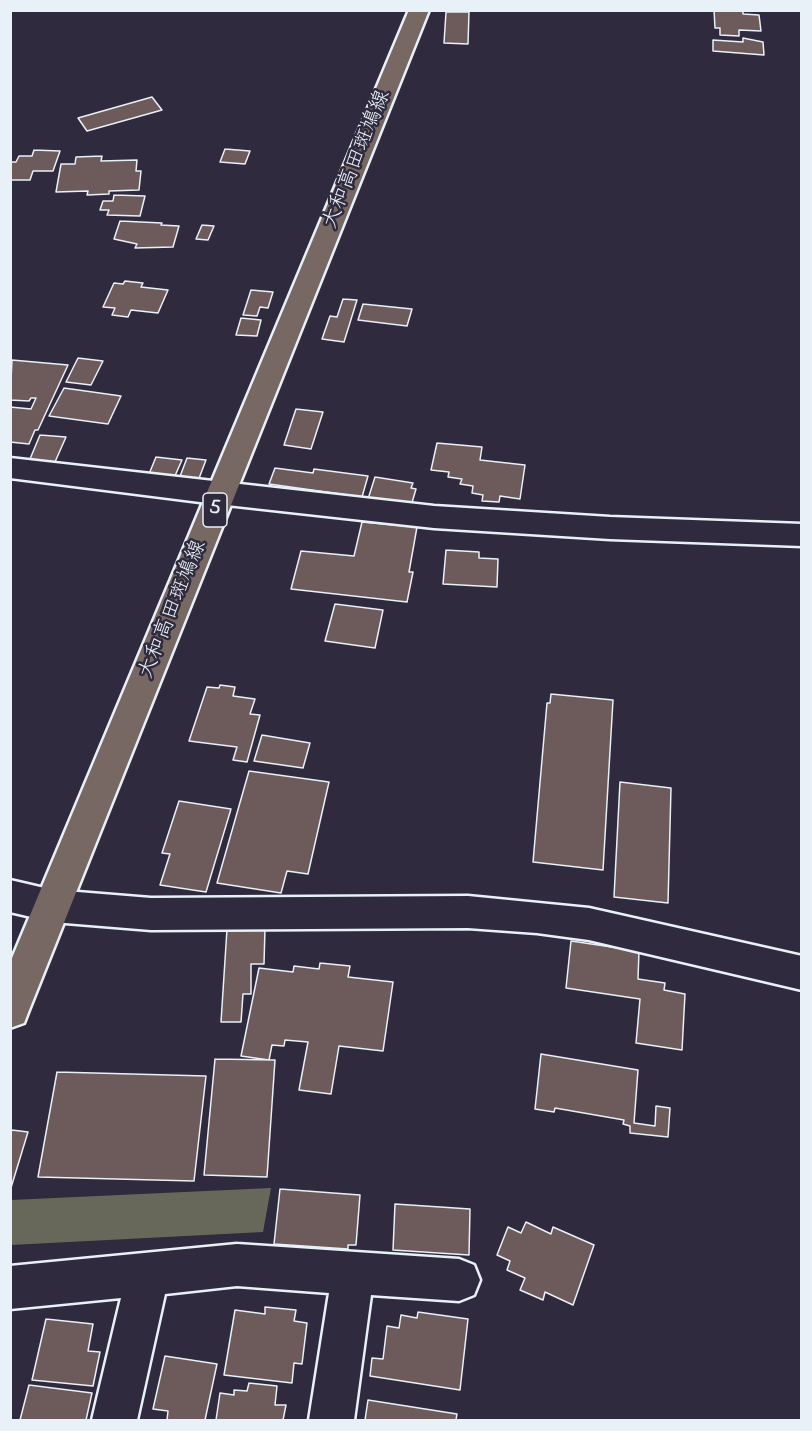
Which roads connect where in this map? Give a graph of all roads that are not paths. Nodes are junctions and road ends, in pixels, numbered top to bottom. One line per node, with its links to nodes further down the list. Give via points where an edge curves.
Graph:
1 (419, 10): 3 (main road, 大和高田斑鳩線 / 5)
2 (10, 468): 3 (street)
3 (222, 494): 4 (street, via 511,523); 6 (main road, 大和高田斑鳩線 / 5)
4 (801, 535)
5 (10, 896): 6 (street)
6 (53, 906): 7 (street, via 151,914 468,912 537,917 599,926); 8 (main road, 大和高田斑鳩線 / 5)
7 (801, 973)
8 (10, 1010)
9 (148, 1272): 10 (street, via 237,1265); 12 (street); 13 (street)
10 (353, 1273): 11 (street); 14 (street)
11 (459, 1280)
12 (10, 1288)
13 (115, 1420)
14 (332, 1420)

